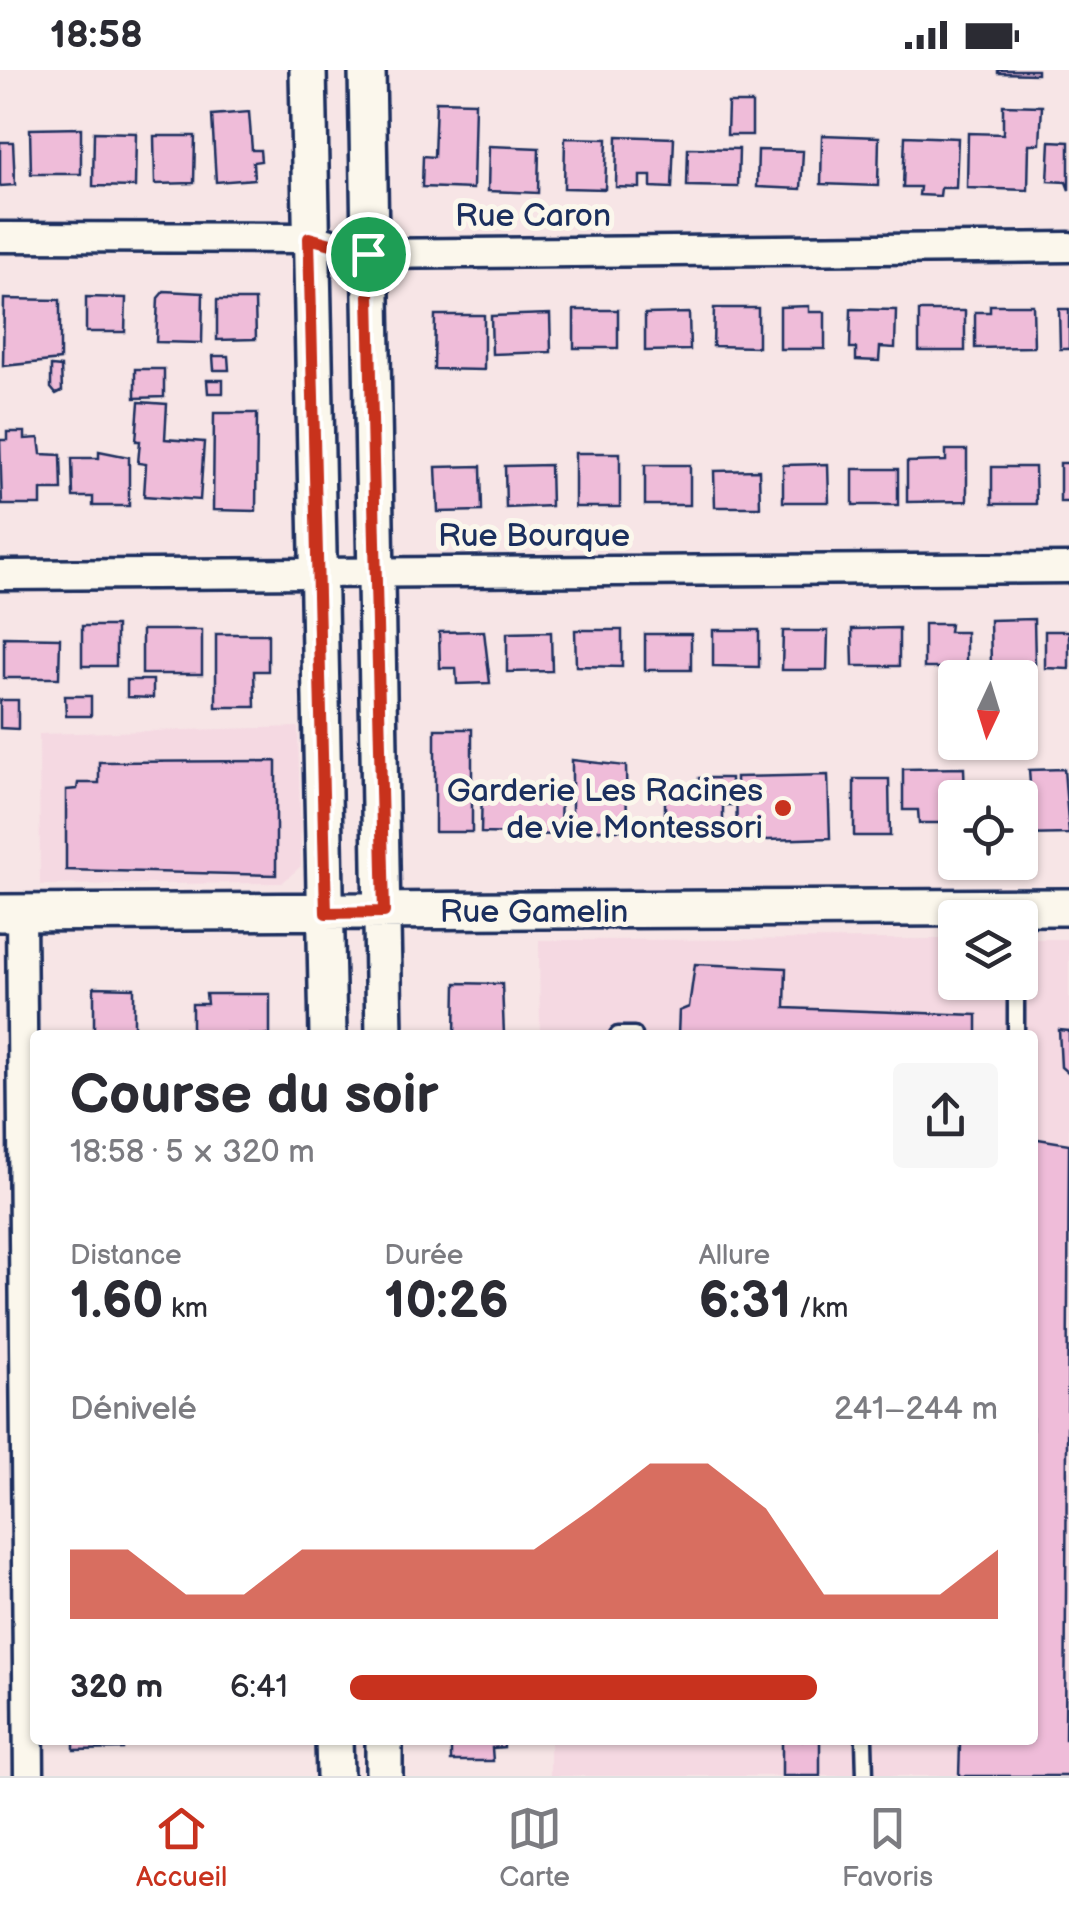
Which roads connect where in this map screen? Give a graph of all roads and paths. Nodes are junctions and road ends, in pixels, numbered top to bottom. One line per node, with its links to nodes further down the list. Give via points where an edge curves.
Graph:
1 (308, 70): 4 (street)
2 (367, 70): 6 (street)
3 (0, 237): 4 (street, Rue Caron)
4 (309, 238): 6 (street, Rue Caron); 9 (street)
5 (1069, 247): 6 (street, Rue Caron)
6 (368, 254): 8 (street)
7 (1069, 568): 8 (street, Rue Bourque)
8 (378, 570): 9 (street, Rue Bourque); 13 (street)
9 (319, 572): 10 (street, Rue Bourque); 16 (street)
10 (0, 575)
11 (1069, 907): 12 (street, Rue Gamelin)
12 (1038, 910)
13 (384, 912): 14 (street, Rue Gamelin); 16 (street, Rue Gamelin); 19 (street)
14 (938, 912)
15 (10, 913): 16 (street, Rue Gamelin); 24 (street)
16 (326, 913): 18 (street)
17 (1016, 1000): 20 (lane)
18 (328, 1030)
19 (384, 1030)
20 (1016, 1030)
21 (334, 1745): 25 (street)
22 (384, 1745): 26 (street)
23 (864, 1745): 27 (lane)
24 (29, 1776)
25 (335, 1776)
26 (384, 1776)
27 (865, 1776)

